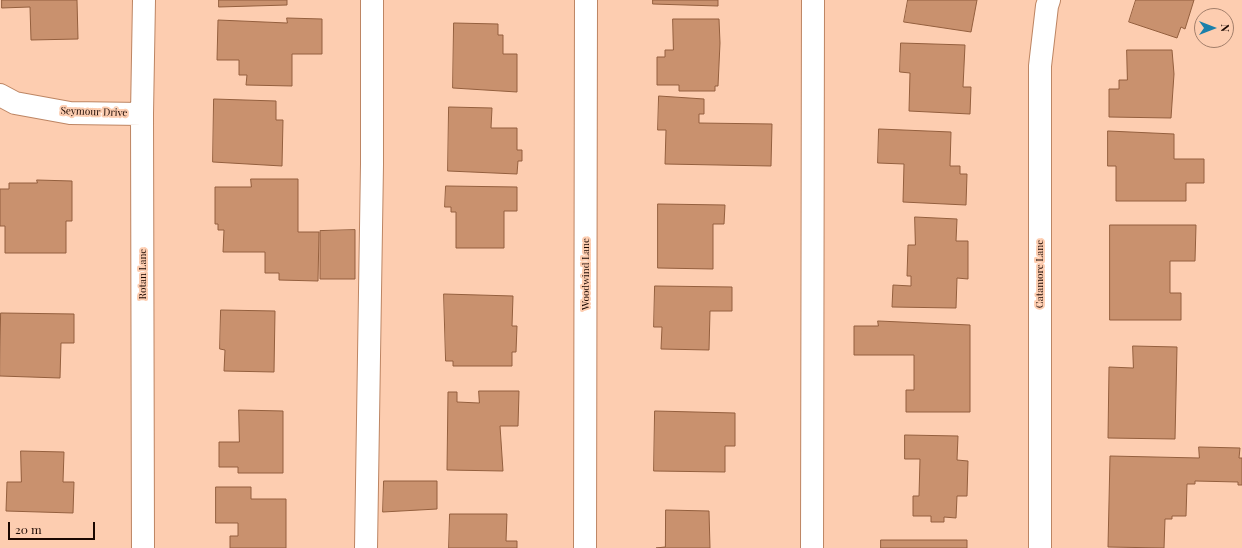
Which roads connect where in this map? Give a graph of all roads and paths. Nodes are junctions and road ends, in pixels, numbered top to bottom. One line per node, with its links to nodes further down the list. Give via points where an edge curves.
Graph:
1 (144, 0): 7 (street, Rotan Lane)
2 (372, 0): 9 (street)
3 (586, 0): 10 (street, Woodwind Lane)
4 (813, 0): 11 (street)
5 (1049, 0): 12 (street, Catamore Lane, via 1040,66)
6 (0, 95): 7 (street, Seymour Drive, via 15,103 70,113)
7 (142, 114): 8 (street, Rotan Lane)
8 (143, 548)
9 (366, 548)
10 (585, 548)
11 (812, 548)
12 (1040, 548)

